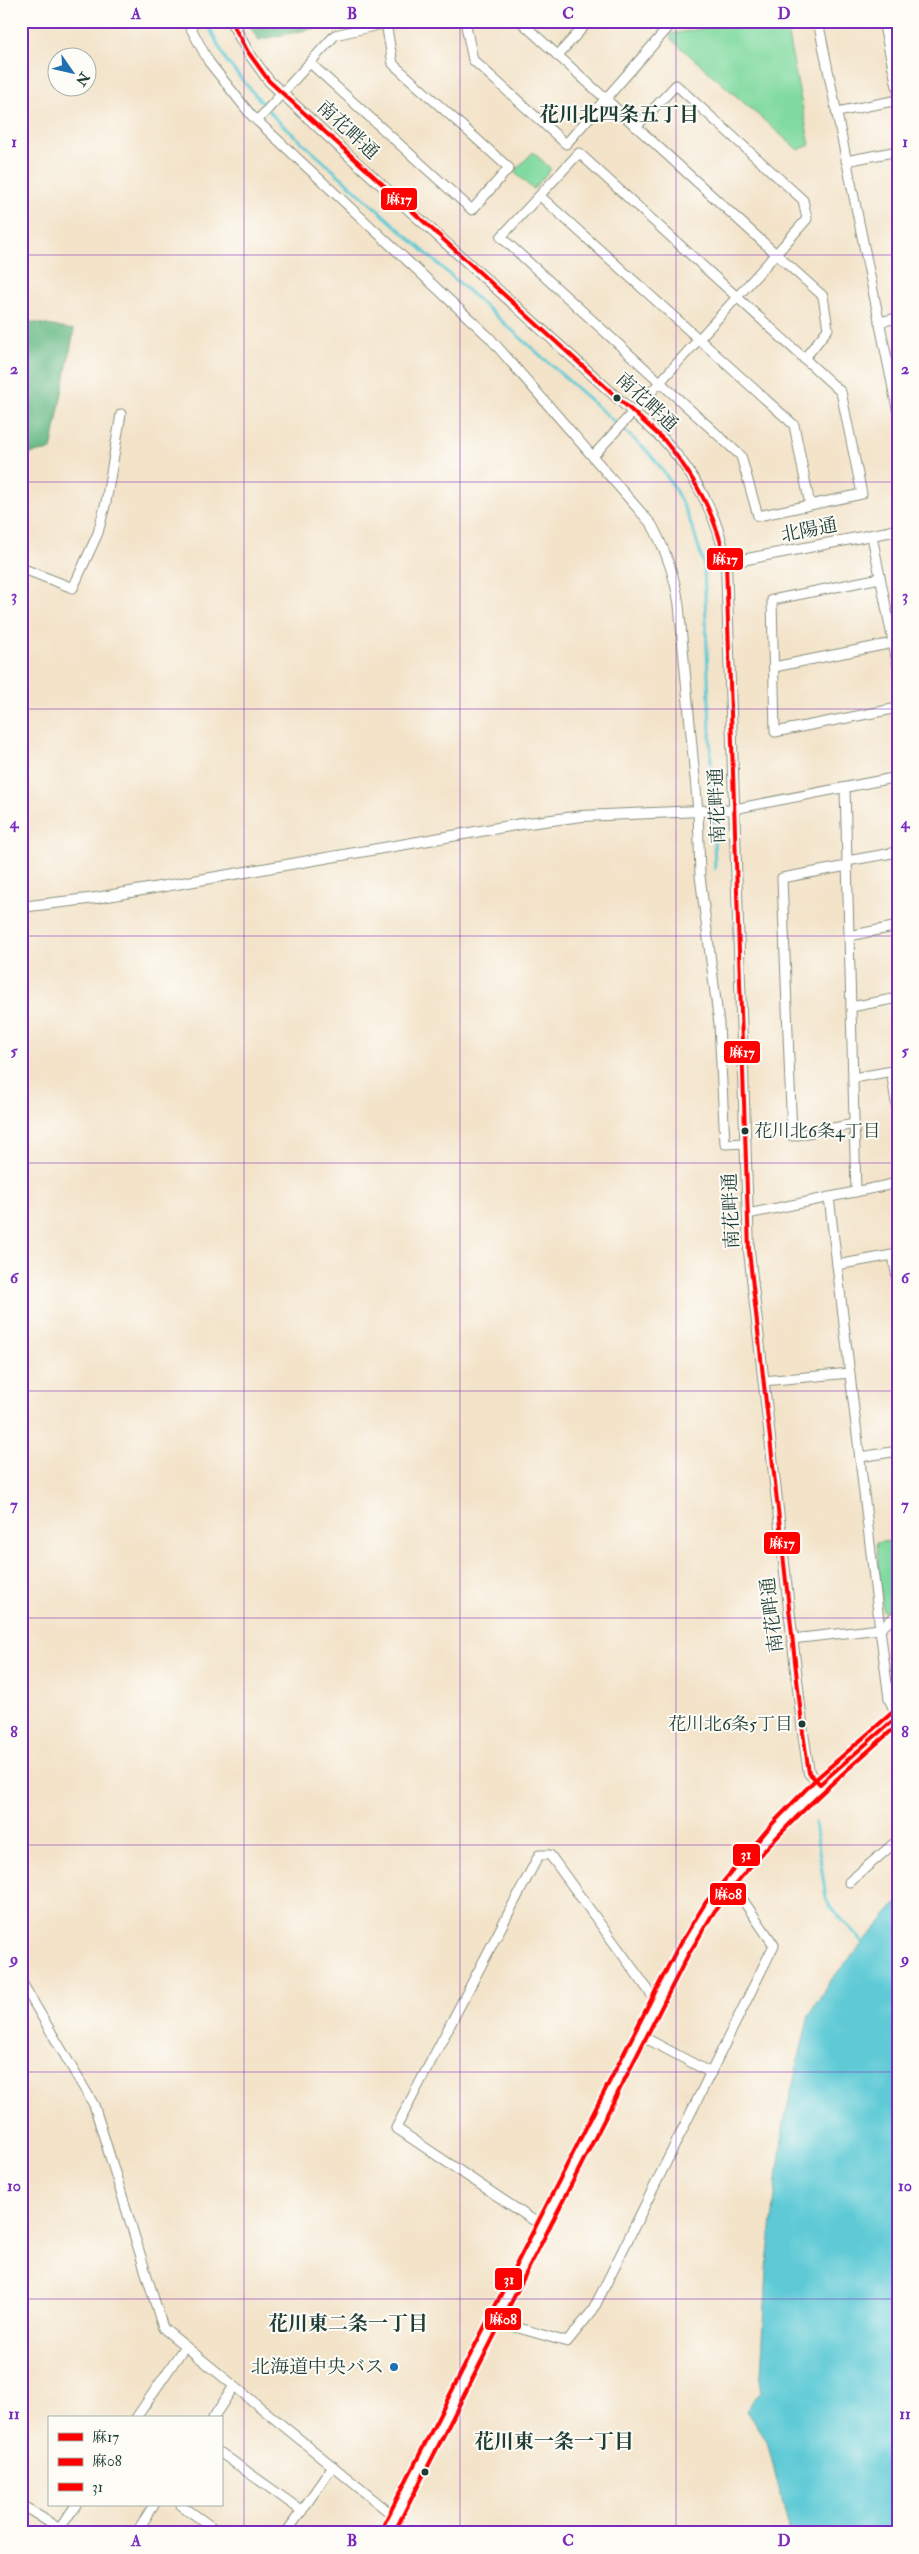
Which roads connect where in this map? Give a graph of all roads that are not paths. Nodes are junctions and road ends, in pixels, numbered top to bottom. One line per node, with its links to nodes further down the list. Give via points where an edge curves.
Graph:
1 (187, 21): 18 (street, via 209,62)
2 (231, 21): 14 (street, 南花畔通, via 248,52)
3 (396, 21): 10 (street)
4 (465, 21): 15 (street, via 473,60 566,144)
5 (520, 21): 11 (street)
6 (589, 21): 11 (street)
7 (674, 21): 15 (street)
8 (818, 21): 17 (street)
9 (883, 21): 13 (street)
10 (386, 24): 12 (street, via 335,34); 12 (street, via 393,64 510,168 472,210)
11 (557, 56): 15 (street)
12 (310, 63): 14 (street)
13 (898, 91)
14 (283, 94): 18 (street); 30 (street, 南花畔通)
15 (606, 99): 19 (street)
16 (898, 100): 17 (street)
17 (837, 112): 21 (street)
18 (261, 118): 33 (street, via 489,337)
19 (636, 128): 23 (street); 23 (street, via 676,85 803,200 807,219)
20 (898, 151): 21 (street)
21 (846, 161): 26 (street)
22 (540, 196): 24 (street, via 579,154); 27 (street); 29 (street, via 501,237)
23 (776, 254): 24 (street); 28 (street, via 824,296 828,329)
24 (737, 297): 27 (street); 28 (street)
25 (898, 318): 26 (street)
26 (879, 322): 31 (street)
27 (698, 339): 29 (street); 34 (street, via 794,425)
28 (804, 359): 34 (street, via 841,392 862,494)
29 (661, 380): 30 (street); 34 (street, via 742,456 758,516)
30 (632, 412): 33 (street); 37 (street, 南花畔通, via 664,440 691,473 717,524)
31 (898, 413)
32 (121, 414): 38 (street, via 98,533 73,588)
33 (594, 454): 47 (street, via 652,525 667,553 675,580)
34 (810, 505)
35 (898, 530): 36 (street, 北陽通)
36 (872, 536): 37 (street, 北陽通); 39 (street)
37 (726, 563): 46 (street, 南花畔通)
38 (21, 568)
39 (880, 578): 40 (street); 41 (street, via 772,600)
40 (893, 643): 41 (street); 42 (street)
41 (774, 667): 43 (street, via 775,732)
42 (898, 667)
43 (898, 708)
44 (898, 777): 45 (street)
45 (845, 788): 46 (street); 49 (street)
46 (729, 810): 47 (street); 59 (street, 南花畔通)
47 (702, 811): 50 (street, via 582,816 521,824 96,898); 59 (street, via 700,876 719,1024 725,1144)
48 (898, 852): 49 (street)
49 (847, 864): 52 (street); 58 (street, via 782,878 792,1136)
50 (21, 907)
51 (898, 926): 52 (street)
52 (849, 936): 54 (street)
53 (898, 998): 54 (street)
54 (851, 1007): 56 (street)
55 (894, 1070): 56 (street); 57 (street)
56 (853, 1078): 58 (street)
57 (898, 1115)
58 (854, 1124): 61 (street)
59 (746, 1143): 63 (street, 南花畔通)
60 (898, 1183): 61 (street)
61 (856, 1192): 62 (street)
62 (829, 1197): 63 (street); 65 (street)
63 (748, 1214): 68 (street, 南花畔通)
64 (896, 1255): 65 (street); 66 (street)
65 (837, 1264): 67 (street)
66 (898, 1284)
67 (850, 1373): 68 (street); 70 (street)
68 (763, 1381): 73 (street, 南花畔通)
69 (898, 1451): 70 (street)
70 (860, 1457): 72 (street)
71 (898, 1614): 72 (street)
72 (880, 1629): 73 (street); 74 (street, via 889,1699)
73 (792, 1639): 75 (street, 南花畔通, via 809,1773)
74 (896, 1721): 75 (main road)
75 (820, 1784): 77 (main road)
76 (898, 1840): 78 (street)
77 (731, 1882): 80 (main road, via 706,1914); 82 (street, via 774,1945)
78 (849, 1882)
79 (21, 1981): 85 (street, via 94,2105 163,2328)
80 (657, 2002): 81 (main road); 83 (street, via 550,1855 539,1855 396,2128)
81 (640, 2035): 82 (street); 83 (main road)
82 (711, 2073): 84 (street, via 593,2310 567,2342)
83 (542, 2226): 84 (main road)
84 (495, 2321): 96 (main road)
85 (185, 2346): 86 (street); 87 (street)
86 (234, 2386): 88 (street); 90 (street)
87 (137, 2416)
88 (214, 2416)
89 (222, 2455): 95 (street)
90 (333, 2466): 95 (street); 96 (street)
91 (76, 2506): 97 (street)
92 (153, 2506): 98 (street)
93 (182, 2506): 99 (street)
94 (21, 2509): 97 (street, via 25,2507)
95 (302, 2510): 100 (street)
96 (395, 2517): 101 (main road)
97 (63, 2531)
98 (136, 2533)
99 (220, 2533)
100 (286, 2533)
101 (387, 2533)

